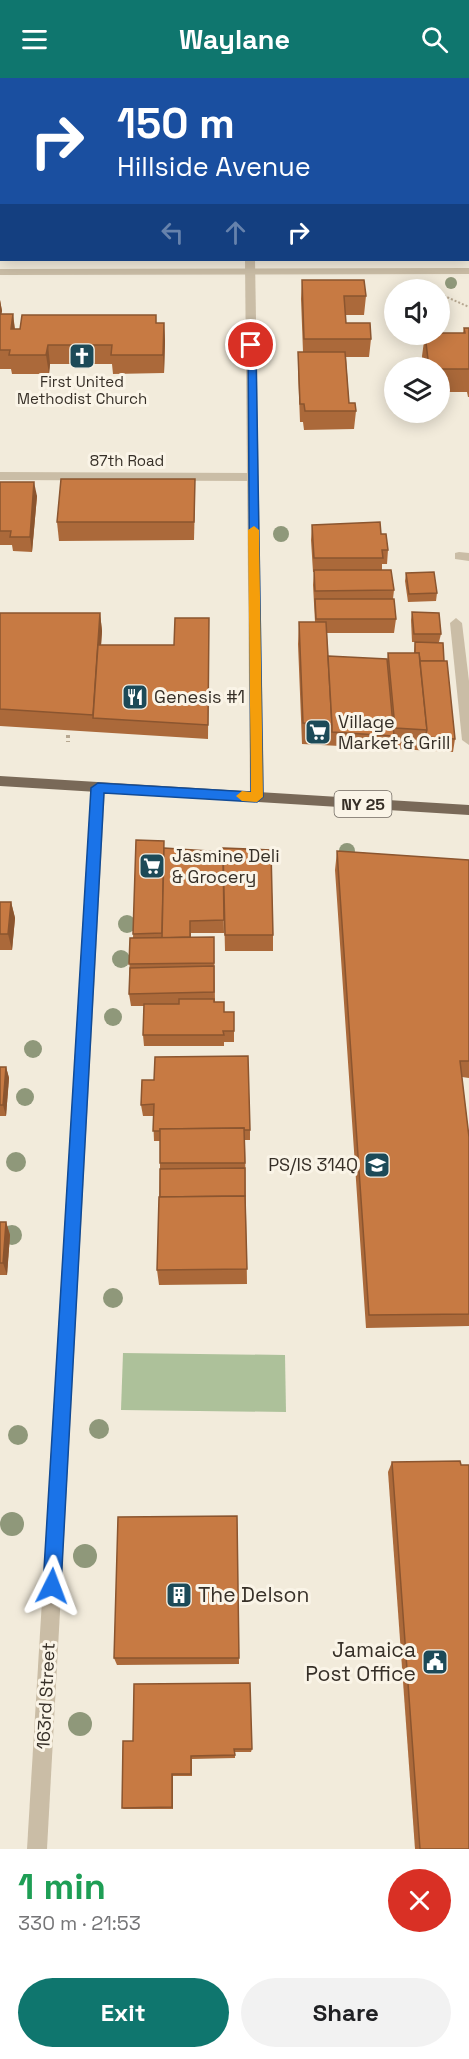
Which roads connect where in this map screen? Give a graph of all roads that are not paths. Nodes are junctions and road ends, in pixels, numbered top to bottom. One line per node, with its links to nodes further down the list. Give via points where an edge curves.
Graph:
1 (250, 265): 2 (street); 3 (street); 5 (street)
2 (469, 271)
3 (0, 272)
4 (0, 476): 5 (street, 87th Road)
5 (253, 477): 10 (street)
6 (456, 622): 7 (street)
7 (469, 740)
8 (0, 781): 9 (main road, NY 25)
9 (98, 788): 10 (main road, NY 25); 12 (street, 163rd Street)
10 (257, 797): 11 (main road, NY 25)
11 (469, 810)
12 (37, 1849)

